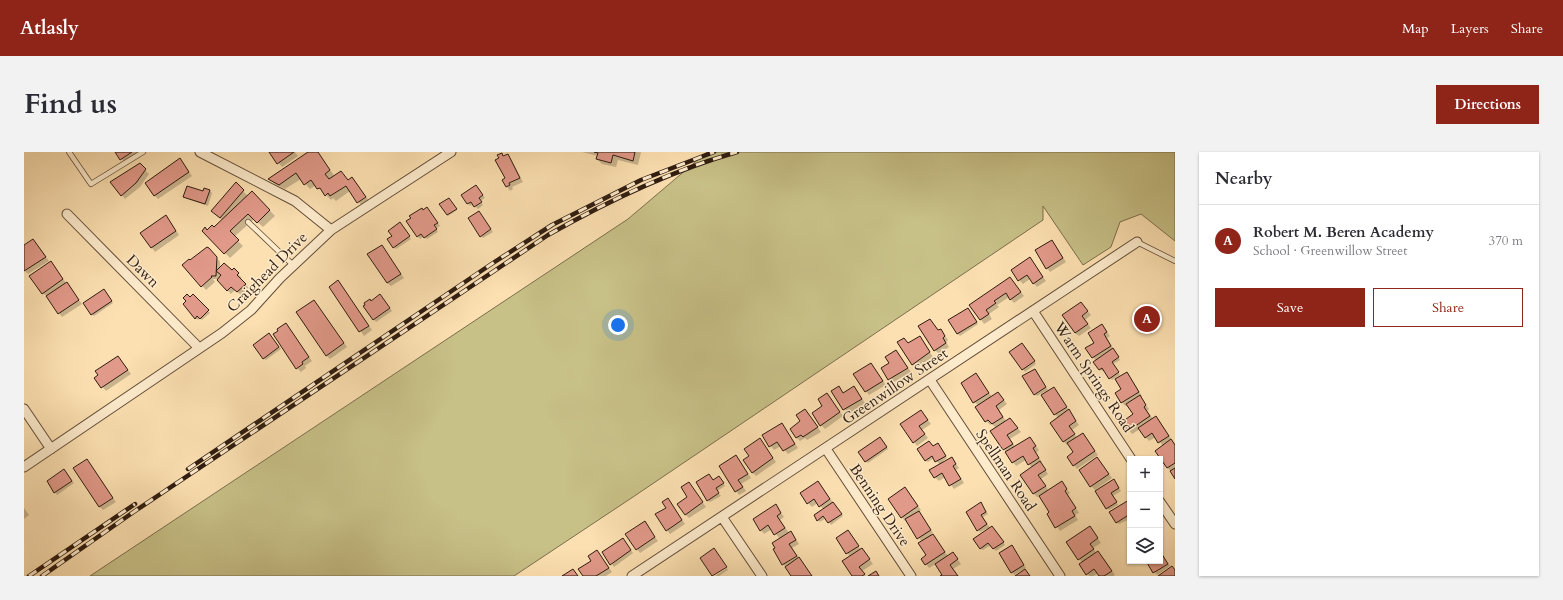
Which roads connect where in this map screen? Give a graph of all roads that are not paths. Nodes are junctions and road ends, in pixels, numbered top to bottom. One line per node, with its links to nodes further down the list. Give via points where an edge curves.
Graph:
1 (69, 152): 2 (lane, via 91,184)
2 (143, 152)
3 (200, 152): 7 (street, via 295,201)
4 (451, 152): 7 (street, Craighead Drive)
5 (67, 214): 12 (street, Dawn)
6 (248, 222): 10 (lane)
7 (330, 230): 10 (street, Craighead Drive)
8 (1137, 242): 9 (lane, Greenwillow Street); 11 (street, Greenwillow Street)
9 (1175, 261)
10 (293, 265): 12 (street, Craighead Drive, via 251,310)
11 (1033, 311): 13 (street, Greenwillow Street); 17 (street, Warm Springs Road)
12 (199, 348): 15 (street, Craighead Drive)
13 (930, 380): 16 (street, Greenwillow Street); 25 (street, Spellman Road)
14 (24, 409): 15 (street)
15 (51, 449): 18 (street, Craighead Drive)
16 (826, 449): 20 (street, Greenwillow Street); 24 (street, Benning Drive)
17 (1129, 456)
18 (24, 467)
19 (1163, 506): 21 (street)
20 (722, 517): 22 (street, Greenwillow Street); 23 (street)
21 (1175, 524)
22 (632, 576)
23 (762, 576)
24 (911, 576)
25 (1060, 576)

